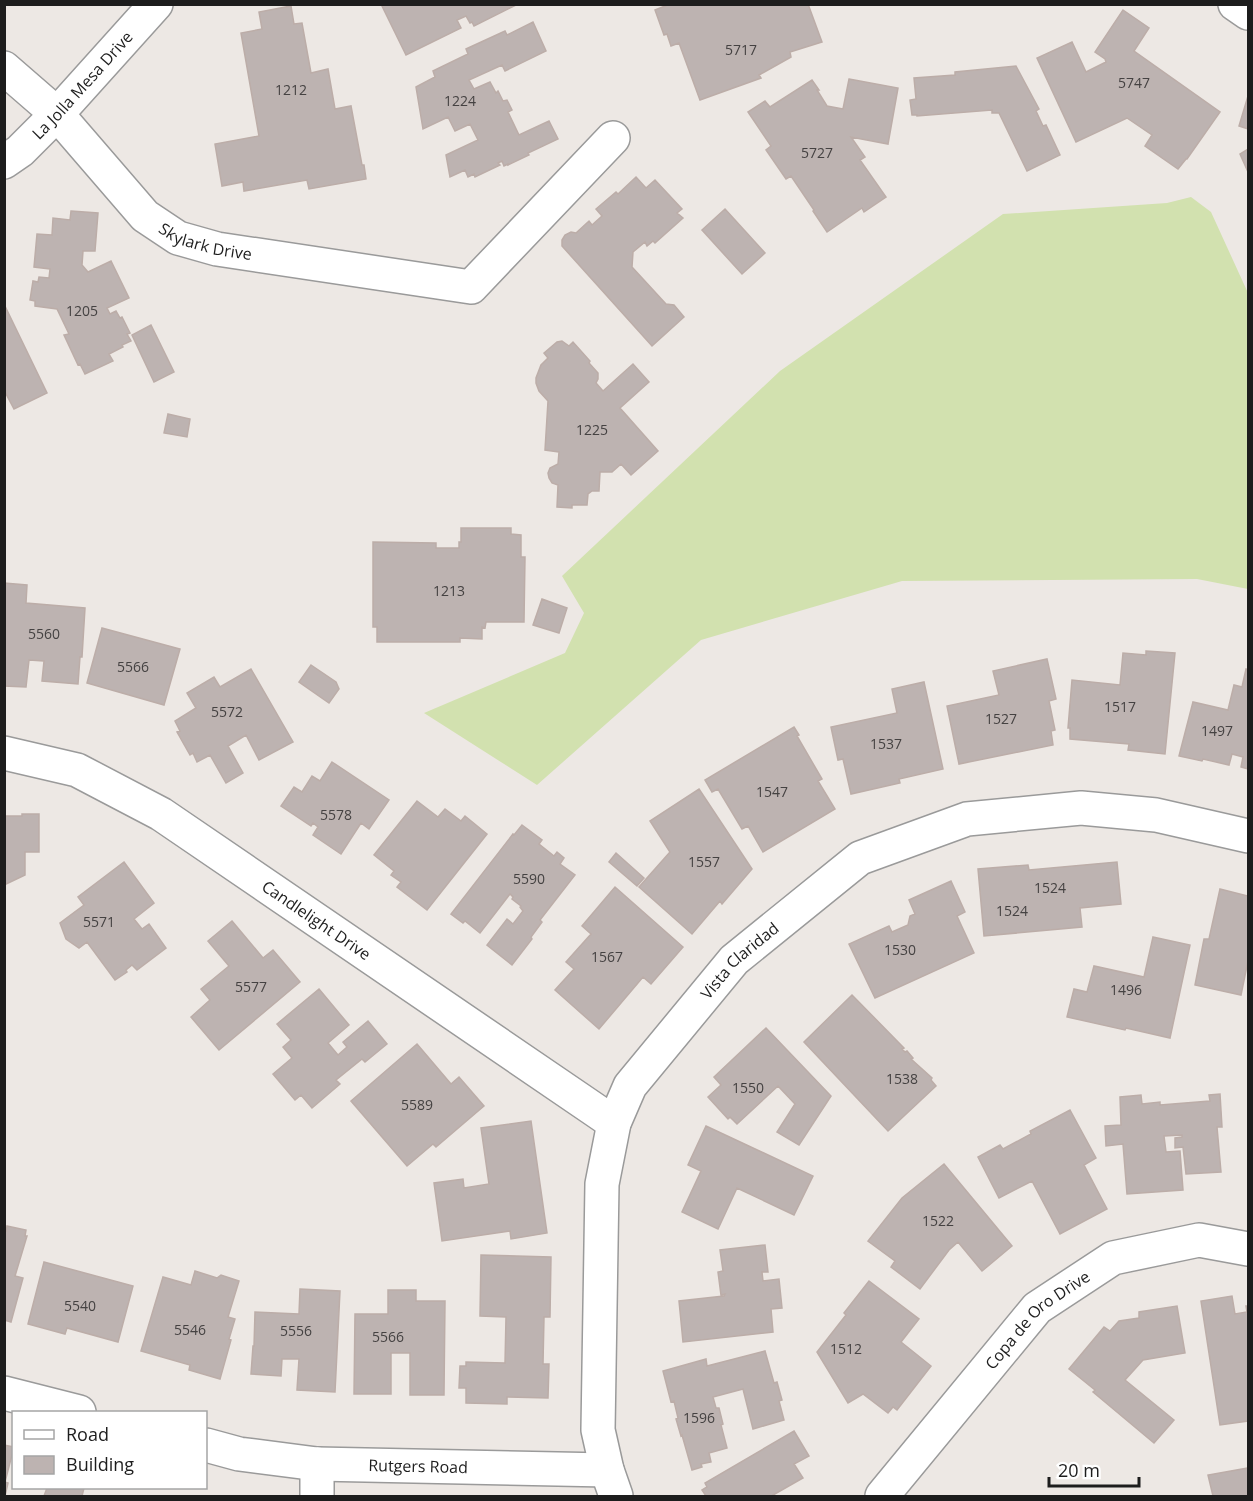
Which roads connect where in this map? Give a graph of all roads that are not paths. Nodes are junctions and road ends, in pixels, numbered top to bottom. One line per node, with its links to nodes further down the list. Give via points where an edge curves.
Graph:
1 (156, 4): 5 (street, La Jolla Mesa Drive)
2 (1236, 4): 3 (street)
3 (1248, 13)
4 (4, 68): 5 (street, Skylark Drive)
5 (57, 114): 6 (street, Skylark Drive, via 145,216 178,238 217,249 471,287); 7 (street, La Jolla Mesa Drive)
6 (613, 138)
7 (4, 162)
8 (4, 753): 10 (street, Candlelight Drive, via 77,770 161,814)
9 (1248, 836): 10 (street, Vista Claridad, via 1156,815 1081,808 968,819 860,858 734,960 630,1086)
10 (614, 1123): 16 (street, Vista Claridad, via 602,1184 598,1430)
11 (1248, 1249): 18 (street, Copa de Oro Drive, via 1198,1240 1113,1258 1037,1308)
12 (4, 1393): 13 (street)
13 (72, 1411)
14 (207, 1445): 15 (street, Rutgers Road, via 240,1454)
15 (317, 1464): 16 (street, Rutgers Road); 17 (street)
16 (611, 1484)
17 (317, 1497)
18 (882, 1497)

